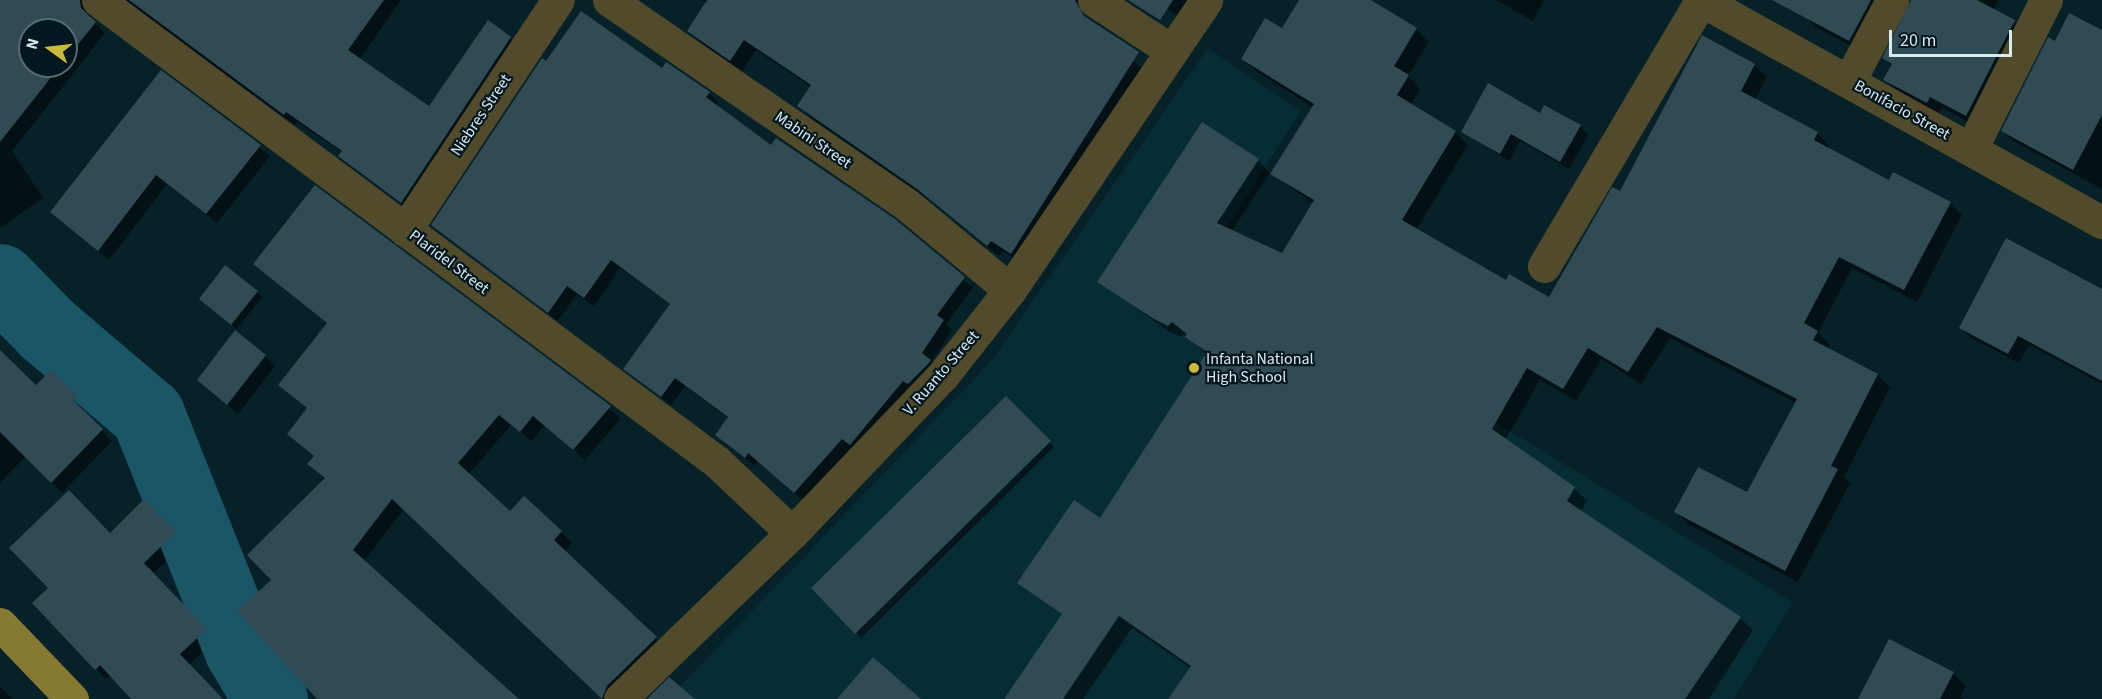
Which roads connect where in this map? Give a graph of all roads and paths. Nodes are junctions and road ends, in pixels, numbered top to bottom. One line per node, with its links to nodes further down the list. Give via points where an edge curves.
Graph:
1 (98, 0): 13 (street, Plaridel Street)
2 (558, 0): 13 (street, Niebres Street)
3 (609, 0): 15 (street, Mabini Street, via 906,204)
4 (1094, 0): 9 (street)
5 (1206, 0): 9 (street, V. Ruanto Street)
6 (1701, 0): 10 (street, Bonifacio Street); 14 (street)
7 (1892, 0): 10 (street)
8 (2046, 0): 11 (street)
9 (1172, 51): 15 (street, V. Ruanto Street)
10 (1849, 81): 11 (street, Bonifacio Street)
11 (1971, 149): 12 (street, Bonifacio Street)
12 (2102, 222)
13 (405, 230): 16 (street, Plaridel Street, via 717,462)
14 (1544, 266)
15 (1010, 290): 16 (street, V. Ruanto Street, via 943,375)
16 (792, 532): 19 (street, V. Ruanto Street)
17 (0, 624): 18 (main road)
18 (72, 699)
19 (620, 699)

